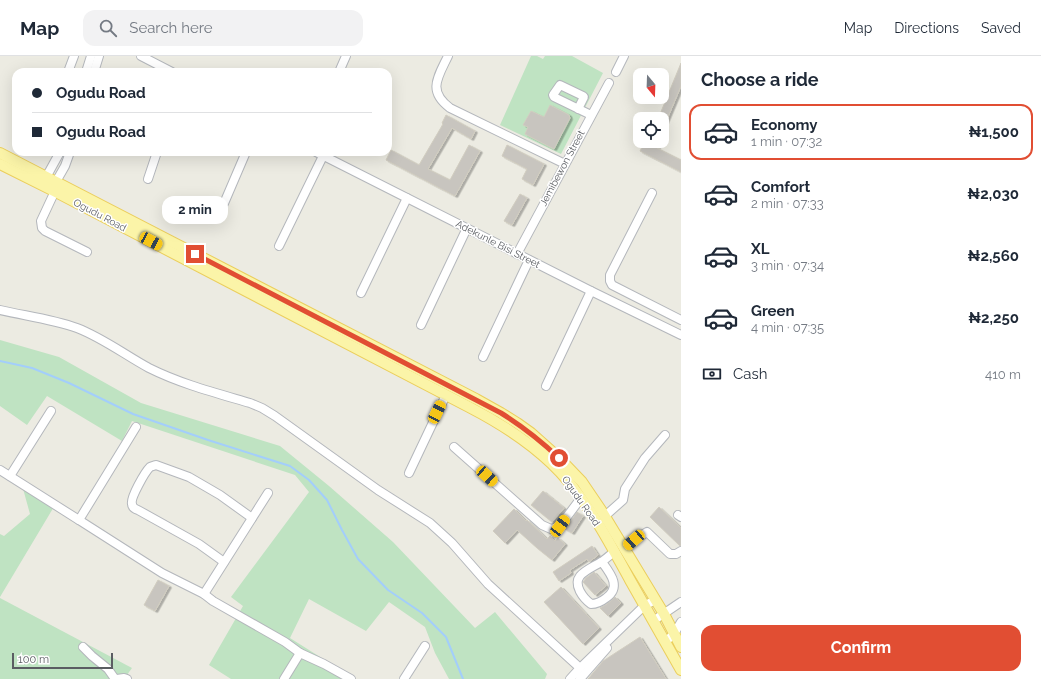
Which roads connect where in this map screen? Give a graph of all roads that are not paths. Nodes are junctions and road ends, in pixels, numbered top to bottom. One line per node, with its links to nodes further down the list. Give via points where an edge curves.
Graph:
1 (74, 56): 8 (street)
2 (91, 56): 9 (street)
3 (99, 56): 10 (street)
4 (141, 56): 11 (street)
5 (346, 56): 12 (street)
6 (448, 56): 25 (street, via 436,88 443,103)
7 (624, 56): 13 (street)
8 (70, 68)
9 (87, 68)
10 (95, 68)
11 (164, 68)
12 (341, 68)
13 (616, 72)
14 (609, 83): 16 (street, Jemibewon Street)
15 (578, 109): 16 (street)
16 (591, 115): 25 (street, Jemibewon Street)
17 (0, 153): 27 (main road, Ogudu Road)
18 (58, 156): 27 (street)
19 (69, 156): 28 (street)
20 (156, 156): 26 (street)
21 (244, 156): 31 (street)
22 (318, 156): 33 (street)
23 (323, 156): 30 (street, Adekunle Bisi Street)
24 (0, 164): 27 (main road, Ogudu Road)
25 (564, 164): 35 (street, Jemibewon Street)
26 (148, 179)
27 (44, 180): 28 (main road, Ogudu Road)
28 (54, 188): 34 (street, via 41,221 42,228); 44 (main road, Ogudu Road)
29 (652, 193): 40 (street, via 610,275 610,281 612,285)
30 (407, 198): 32 (street, Adekunle Bisi Street); 38 (street)
31 (219, 215)
32 (467, 228): 35 (street, Adekunle Bisi Street); 41 (street)
33 (279, 246)
34 (87, 252)
35 (516, 254): 36 (street, Adekunle Bisi Street)
36 (529, 260): 37 (street, Adekunle Bisi Street); 43 (street)
37 (591, 292): 42 (street, Adekunle Bisi Street); 45 (street)
38 (361, 293)
39 (0, 310): 76 (street, via 57,322 77,329 95,336 173,379 262,408 275,416 378,490 430,523 452,543 488,584)
40 (681, 320)
41 (422, 325)
42 (681, 334)
43 (483, 357)
44 (401, 366): 46 (main road, Ogudu Road); 56 (main road, Ogudu Road, via 495,409 531,433 577,476)
45 (546, 386)
46 (446, 395): 52 (street); 55 (main road, Ogudu Road, via 487,416 536,450 552,463)
47 (51, 411): 53 (street)
48 (136, 427): 58 (street)
49 (665, 435): 56 (street, via 645,458 625,489 623,500)
50 (454, 447): 55 (street, via 547,528 560,526)
51 (0, 470): 53 (street)
52 (409, 473)
53 (10, 476): 58 (street)
54 (268, 493): 57 (street)
55 (581, 498): 59 (main road, Ogudu Road)
56 (605, 516): 59 (main road, Ogudu Road)
57 (252, 518): 61 (street); 61 (street, via 189,477 156,465 149,468 137,487 132,501 133,507 199,544)
58 (79, 520): 63 (street, via 162,573)
59 (619, 550): 60 (street, via 647,532 670,554); 62 (street); 64 (main road, Ogudu Road); 66 (main road, Ogudu Road)
60 (681, 551)
61 (224, 562): 63 (street)
62 (602, 562): 62 (street, via 579,578 579,589 590,604 597,603 612,593 612,577)
63 (204, 594): 75 (street)
64 (656, 602): 66 (street); 67 (main road, Ogudu Road)
65 (681, 602): 67 (street)
66 (646, 608): 68 (main road, Ogudu Road); 76 (street); 84 (street)
67 (664, 614): 68 (street); 70 (main road, Ogudu Road)
68 (653, 621): 71 (main road, Ogudu Road)
69 (681, 622): 70 (street)
70 (674, 634): 71 (street); 74 (main road, Ogudu Road)
71 (665, 642): 77 (main road, Ogudu Road)
72 (425, 646): 82 (street)
73 (83, 647): 78 (street)
74 (681, 647)
75 (300, 653): 80 (street); 81 (street)
76 (580, 668): 83 (street)
77 (681, 670)
78 (116, 679): 79 (street)
79 (127, 679)
80 (284, 679)
81 (351, 679)
82 (404, 679)
83 (570, 679)
84 (580, 679)

